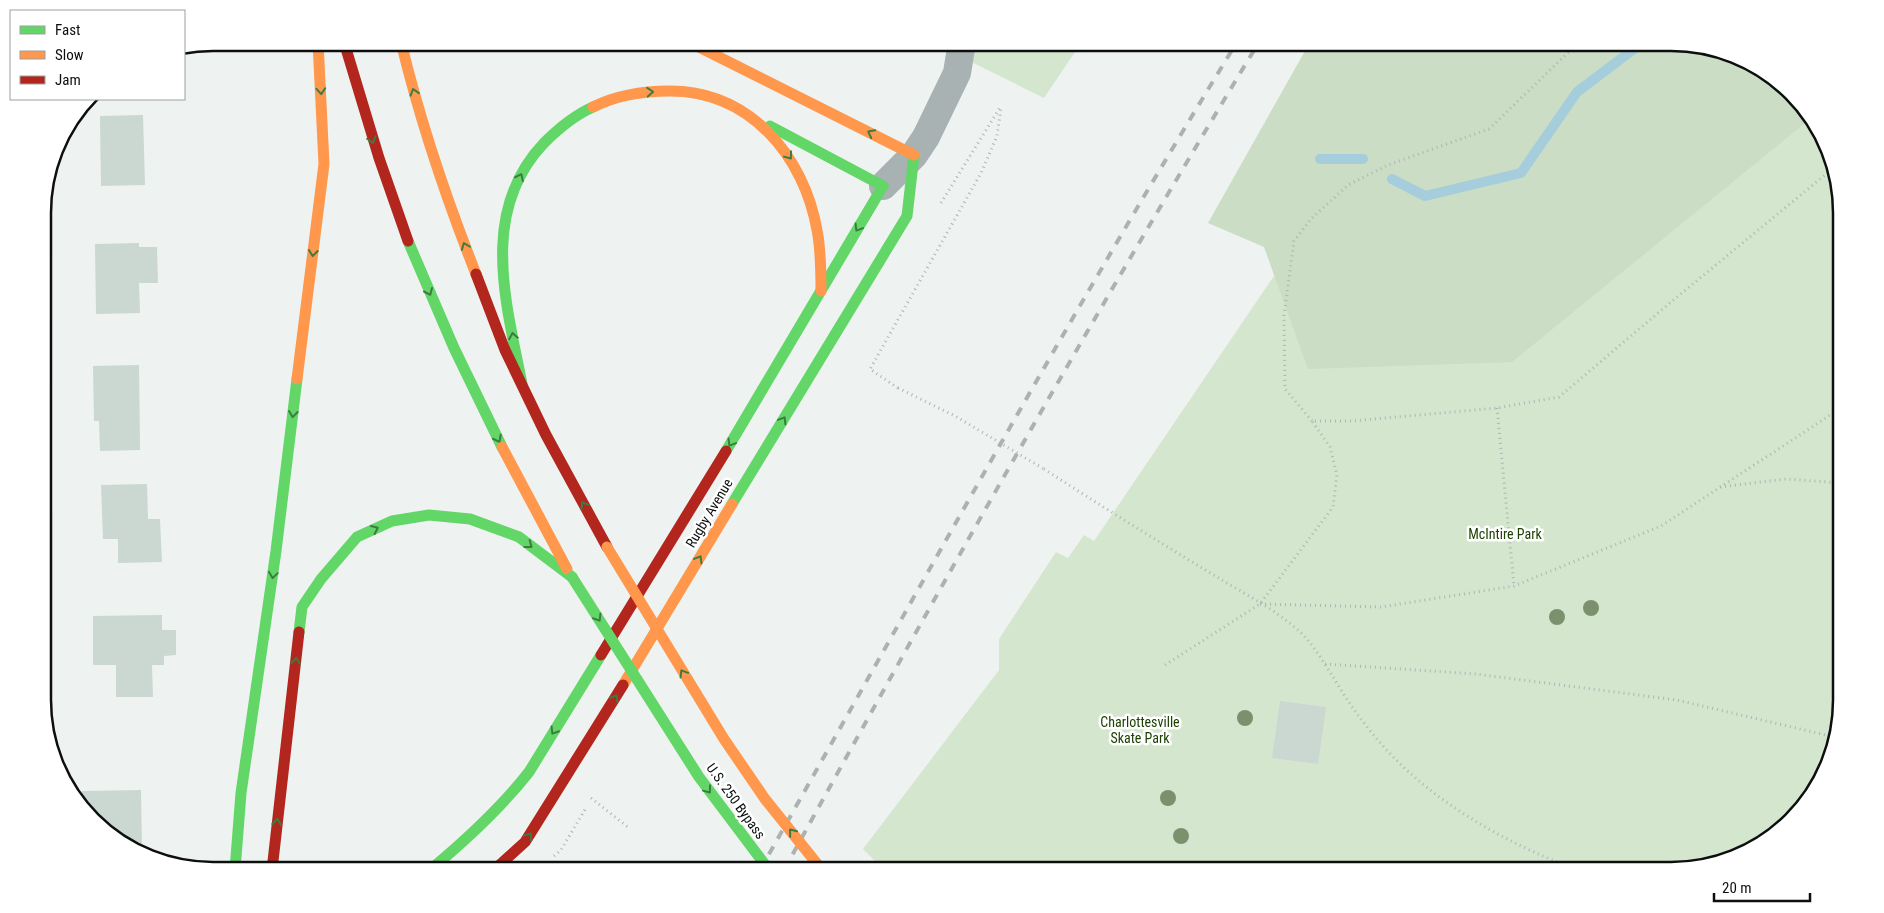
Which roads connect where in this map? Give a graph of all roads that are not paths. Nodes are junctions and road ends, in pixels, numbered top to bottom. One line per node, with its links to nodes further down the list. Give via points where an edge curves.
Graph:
1 (961, 51): 7 (street, via 957,74)
2 (318, 52): 12 (main road, one-way to 12, via 324,164)
3 (347, 52): 11 (main road, U.S. 250 Bypass, one-way to 11, via 377,156 420,271 470,383)
4 (403, 52): 10 (main road, one-way to 4, via 505,350 450,208)
5 (709, 52): 7 (main road, one-way to 5)
6 (744, 112): 8 (main road); 9 (main road, one-way to 9, via 772,134 789,155 810,196 819,237); 10 (main road, one-way to 6, via 506,288 503,233 509,200 527,164 551,135 581,112 609,99 646,91 683,91 713,96)
7 (914, 155): 8 (street); 15 (main road, Rugby Avenue, one-way to 7, via 525,842 907,216)
8 (883, 186): 9 (main road, Rugby Avenue, one-way to 9)
9 (821, 291): 14 (main road, Rugby Avenue, one-way to 14, via 529,772 466,841)
10 (522, 384): 17 (main road, one-way to 10, bridge, via 765,799 724,739 607,547)
11 (572, 577): 13 (main road, one-way to 11, via 302,607 356,537 392,521 429,515 470,519 519,537); 16 (main road, U.S. 250 Bypass, one-way to 16, bridge, via 699,778)
12 (236, 862)
13 (273, 862)
14 (440, 862)
15 (503, 862)
16 (763, 862)
17 (815, 862)

